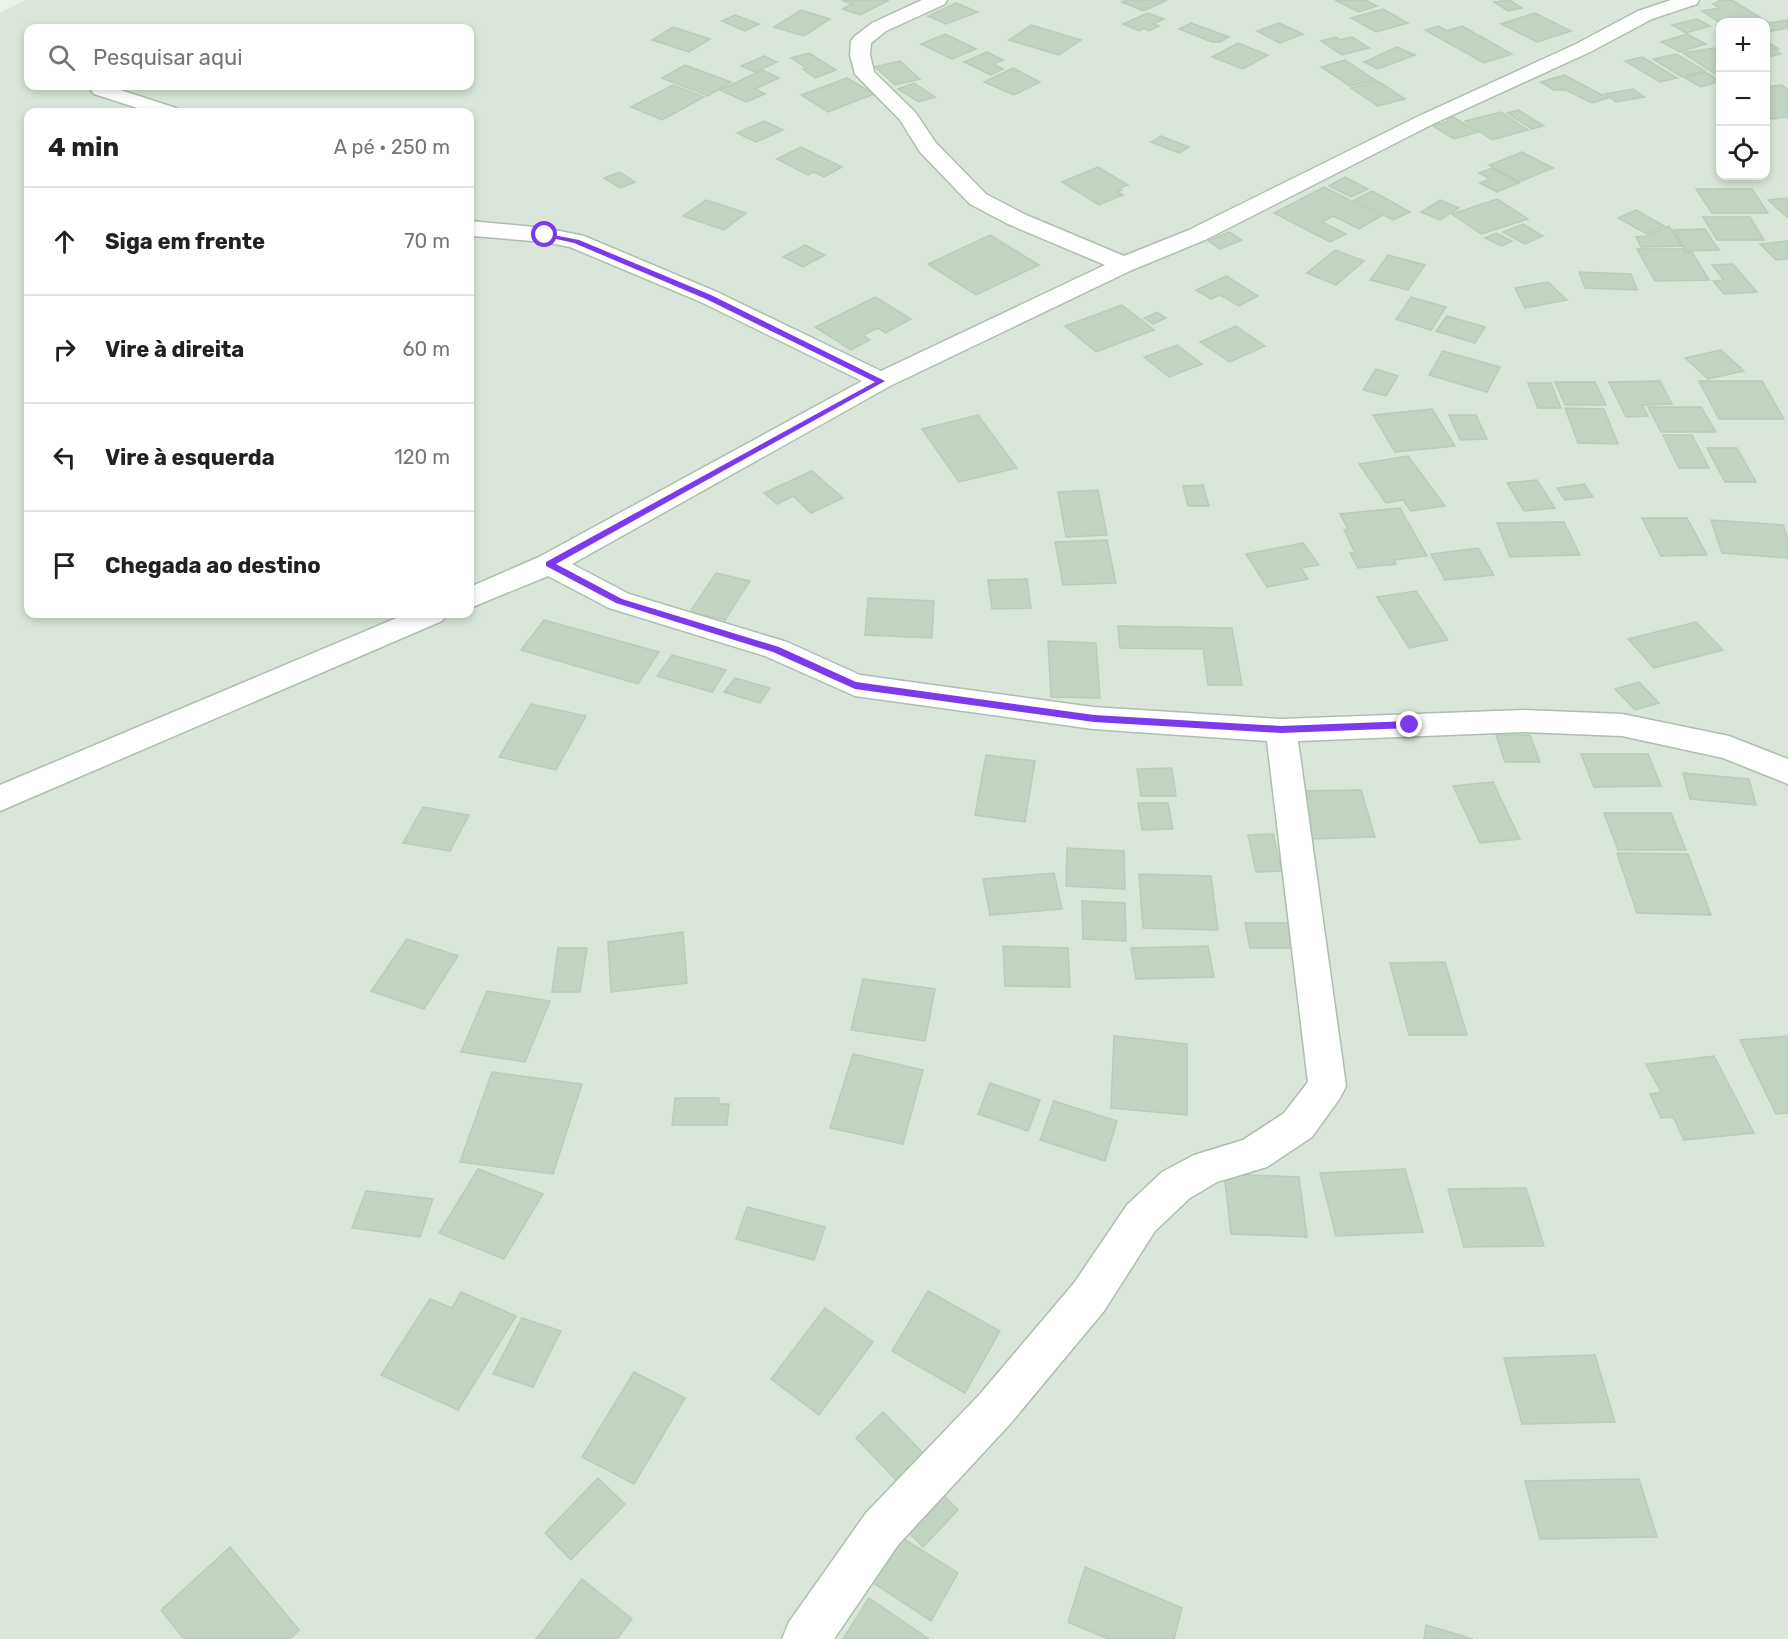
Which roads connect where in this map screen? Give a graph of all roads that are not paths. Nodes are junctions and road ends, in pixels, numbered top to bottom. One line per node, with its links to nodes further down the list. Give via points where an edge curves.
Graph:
1 (938, 0): 6 (street, via 879,27 861,41 865,74 908,116 928,147 978,199)
2 (1690, 0): 6 (street, via 1645,15 1197,235)
3 (101, 90): 4 (street)
4 (157, 108)
5 (474, 229): 7 (street, via 576,241 709,297)
6 (1124, 265): 7 (street)
7 (881, 381): 8 (street)
8 (549, 564): 9 (street); 11 (street, via 619,601 776,649 855,685 1094,718)
9 (474, 596)
10 (423, 618): 13 (street)
11 (1281, 730): 12 (street, via 1524,721 1622,725 1729,748); 14 (street, via 1328,1086 1298,1125 1253,1155 1208,1167 1176,1185 1141,1218 1089,1297 995,1409 882,1529)
12 (1788, 772)
13 (0, 799)
14 (806, 1639)

